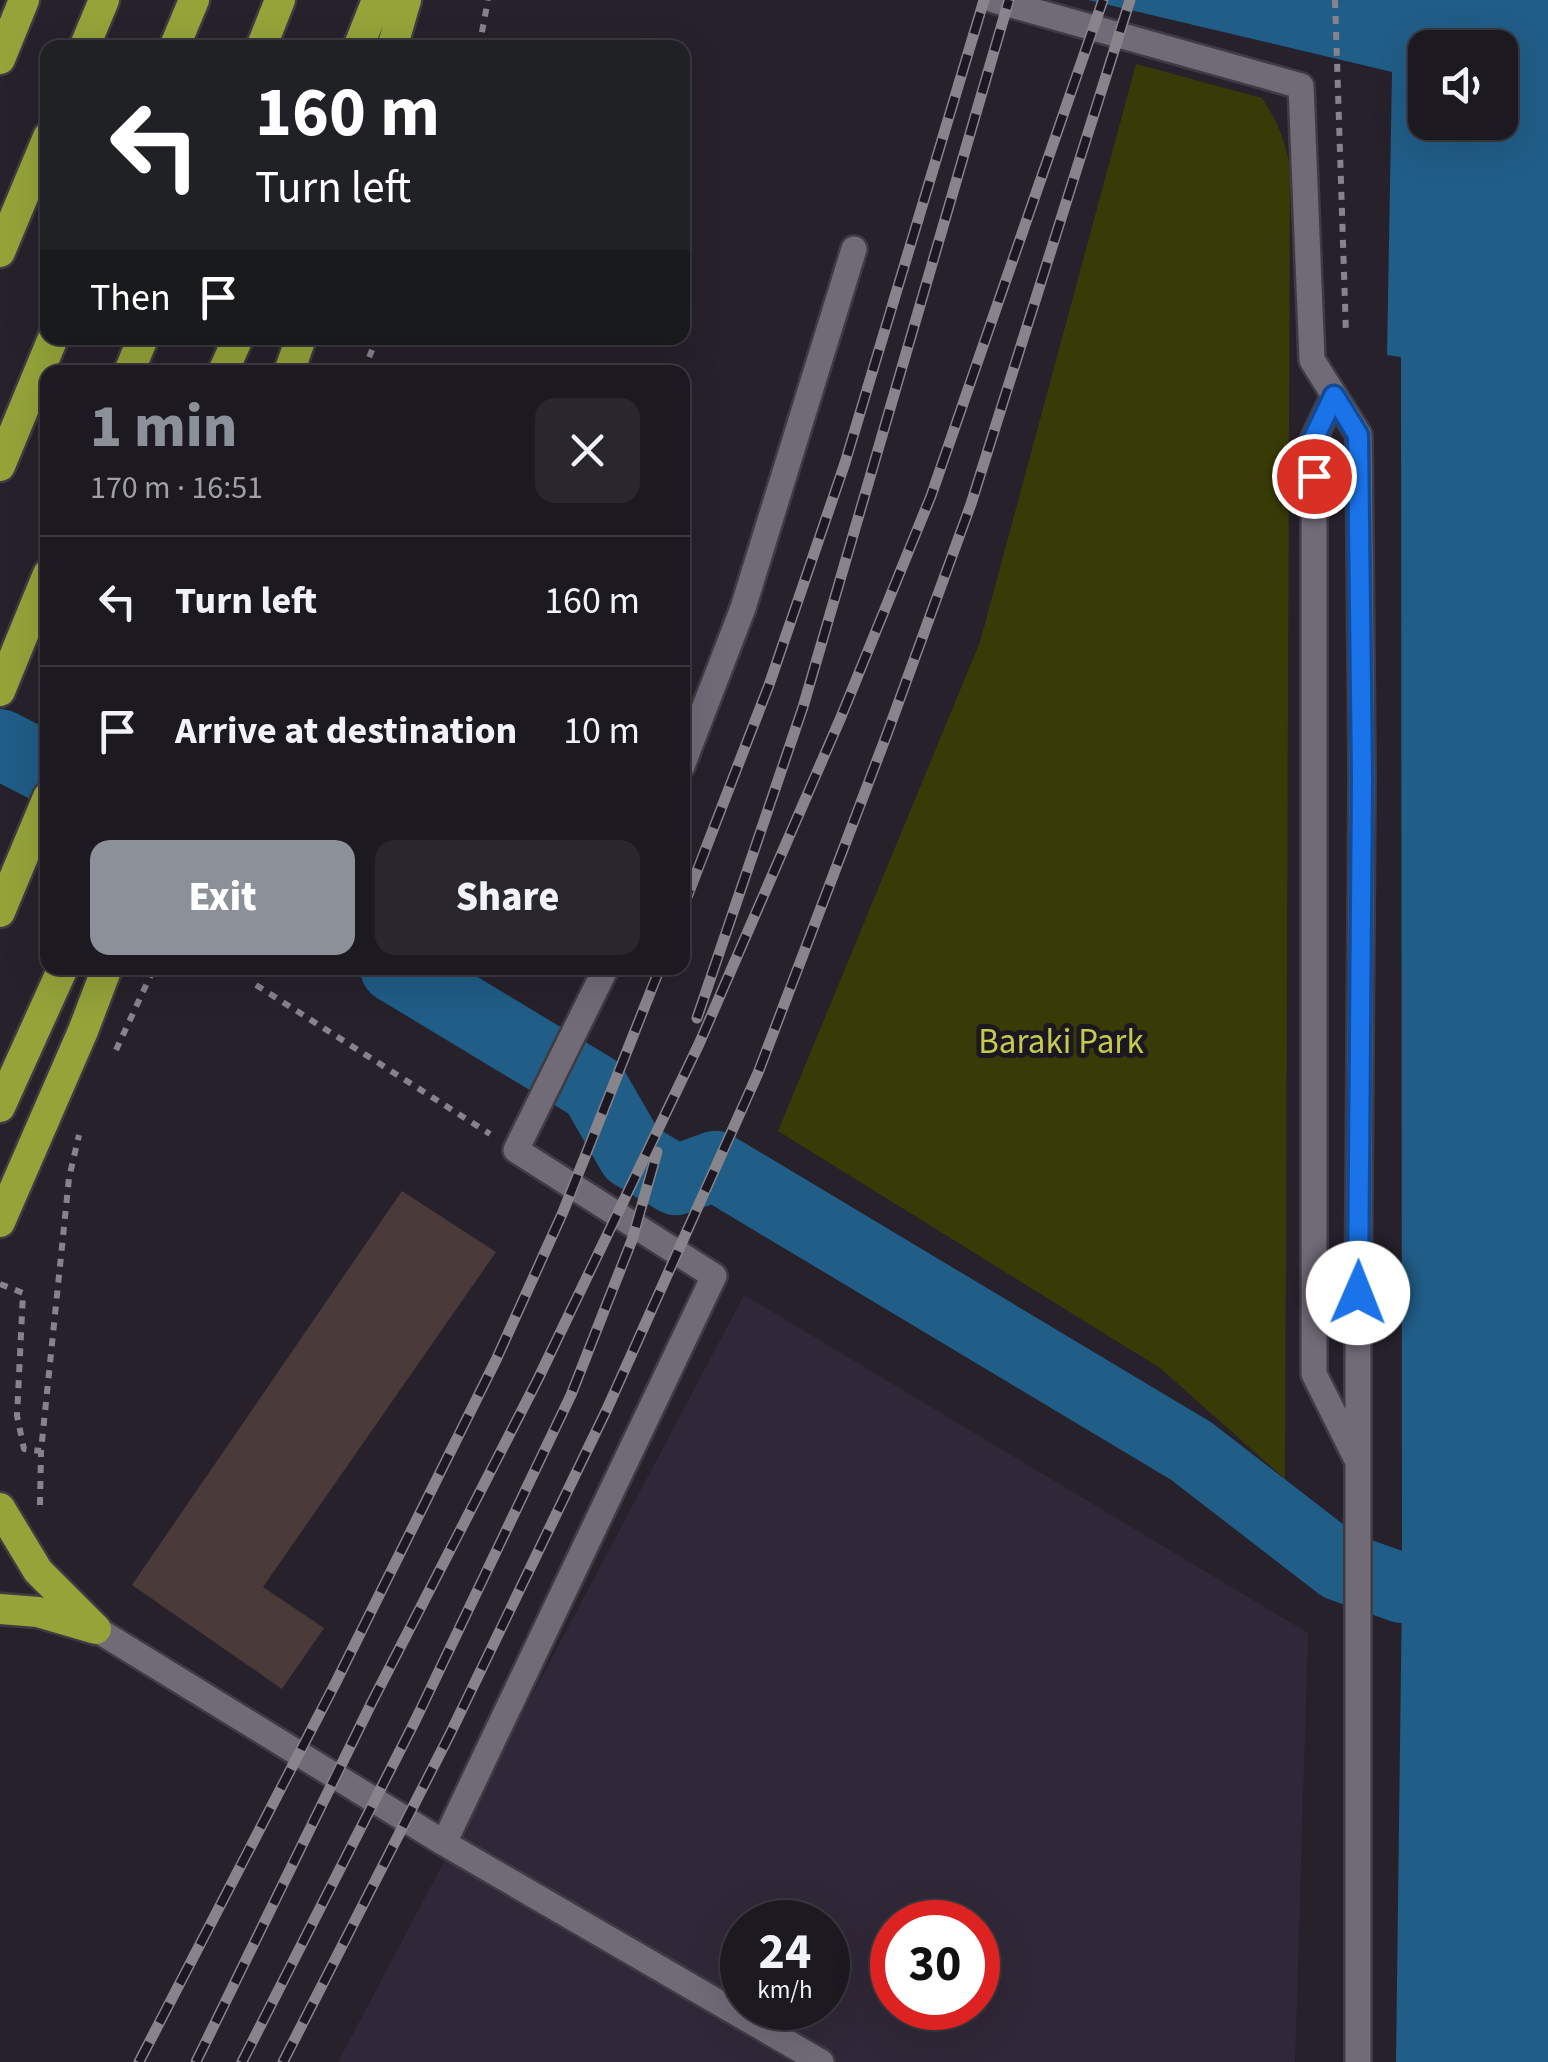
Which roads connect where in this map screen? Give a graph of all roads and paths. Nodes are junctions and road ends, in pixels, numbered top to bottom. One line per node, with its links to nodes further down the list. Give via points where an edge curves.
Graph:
1 (24, 0): 16 (highway)
2 (104, 0): 10 (highway)
3 (194, 0): 11 (highway)
4 (280, 0): 12 (highway)
5 (377, 0): 13 (highway)
6 (406, 0): 14 (highway)
7 (488, 0): 15 (path)
8 (994, 0): 22 (street, via 1302,86 1312,360)
9 (1336, 0): 20 (path)
10 (87, 40)
11 (177, 40)
12 (264, 40)
13 (361, 40)
14 (394, 40)
15 (480, 40)
16 (0, 59)
17 (40, 156): 19 (highway)
18 (854, 248): 26 (street, via 743,608)
19 (0, 252)
20 (1346, 337)
21 (40, 371): 23 (highway)
22 (1334, 396): 40 (street, via 1358,435 1359,453); 40 (street, via 1314,438 1314,1374)
23 (0, 466)
24 (40, 594): 25 (highway)
25 (0, 691)
26 (690, 745)
27 (40, 816): 28 (highway)
28 (0, 912)
29 (60, 975): 35 (highway)
30 (104, 975): 38 (highway)
31 (151, 975): 34 (path)
32 (603, 975): 37 (street)
33 (256, 986): 37 (path)
34 (115, 1052)
35 (0, 1107)
36 (84, 1121): 39 (path, via 69,1178 42,1452 24,1449 17,1416 23,1293)
37 (516, 1150): 44 (street, via 714,1276)
38 (0, 1222)
39 (0, 1284)
40 (1359, 1465): 46 (street)
41 (0, 1508): 43 (highway, via 38,1571)
42 (0, 1609): 43 (highway)
43 (96, 1629): 44 (street)
44 (444, 1843): 45 (street)
45 (821, 2062)
46 (1358, 2062)

